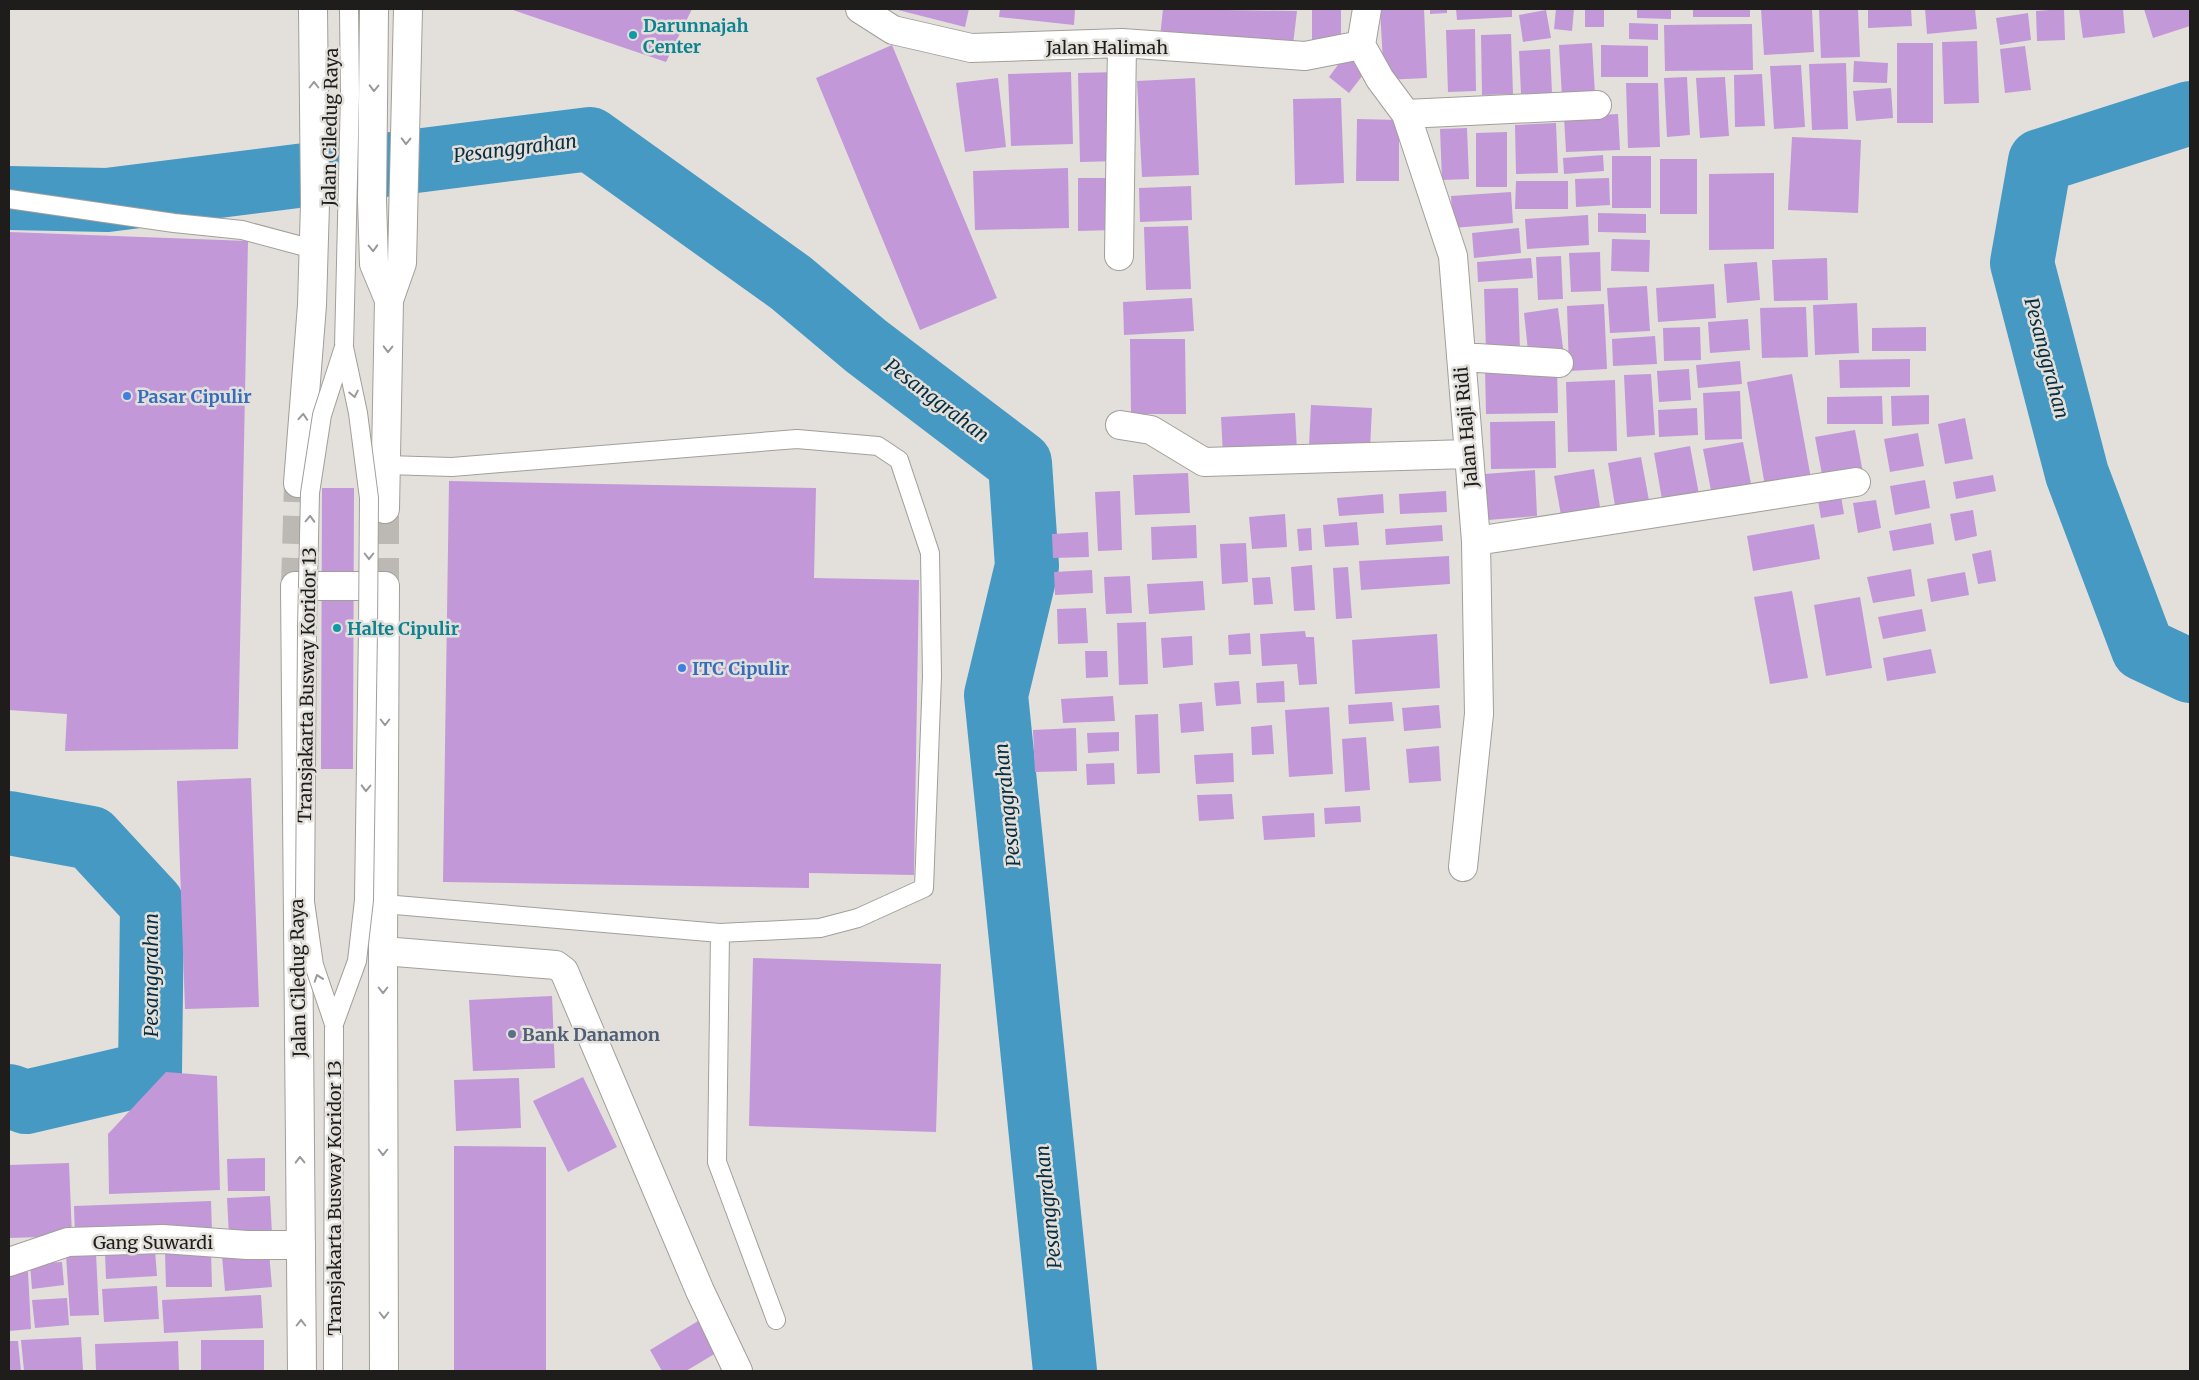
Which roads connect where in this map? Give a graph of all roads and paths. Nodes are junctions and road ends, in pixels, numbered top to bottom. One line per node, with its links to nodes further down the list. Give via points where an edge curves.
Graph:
1 (313, 9): 8 (street, Jalan Ciledug Raya)
2 (325, 9): 8 (street, Jalan Ciledug Raya)
3 (349, 9): 19 (lane, Transjakarta Busway Koridor 13)
4 (374, 9): 17 (street, one-way to 17, via 374,264)
5 (408, 9): 17 (street, one-way to 17, via 402,263)
6 (860, 9): 9 (street, Jalan Halimah, via 893,30 971,48)
7 (1367, 9): 10 (street)
8 (323, 43): 14 (street, Jalan Ciledug Raya, one-way to 8)
9 (1122, 43): 10 (street, Jalan Halimah, via 1306,56); 16 (street)
10 (1361, 45): 12 (street, Jalan Haji Ridi, via 1380,79)
11 (1597, 105): 12 (street)
12 (1406, 114): 20 (street, Jalan Haji Ridi, via 1453,256)
13 (9, 199): 15 (lane, via 242,230)
14 (323, 203): 15 (street, Jalan Ciledug Raya); 18 (street, Jalan Ciledug Raya)
15 (313, 249): 18 (street, Jalan Ciledug Raya)
16 (1118, 256)
17 (390, 300): 24 (street, one-way to 24)
18 (312, 305): 26 (street, Jalan Ciledug Raya, one-way to 18)
19 (344, 347): 33 (lane, Transjakarta Busway Koridor 13, one-way to 33, bridge, via 358,413 369,498 368,668 364,900 357,961); 33 (lane, Transjakarta Busway Koridor 13, one-way to 19, bridge, via 314,965 305,902 307,628 310,493 322,415)
20 (1461, 357): 21 (street); 23 (street, Jalan Haji Ridi)
21 (1558, 363)
22 (1120, 425): 23 (street, via 1151,430 1204,462)
23 (1468, 454): 28 (street, Jalan Haji Ridi)
24 (386, 465): 27 (street); 31 (lane, via 452,466 798,439 878,446 899,460 930,553 932,676 924,888 858,918 820,928)
25 (1856, 482): 28 (street)
26 (298, 483)
27 (386, 508)
28 (1476, 541): 29 (street, Jalan Haji Ridi, via 1479,714)
29 (1463, 867)
30 (384, 904): 31 (lane); 32 (street); 34 (street, Jalan Ciledug Raya, one-way to 30, via 295,586 385,586)
31 (720, 933): 36 (lane, via 718,1162)
32 (383, 951): 39 (street, one-way to 39); 40 (street, via 556,965 564,971 700,1291)
33 (334, 1024): 38 (lane, Transjakarta Busway Koridor 13)
34 (301, 1245): 35 (street, Gang Suwardi, via 163,1239 68,1242); 37 (street, Jalan Ciledug Raya, one-way to 34)
35 (9, 1262)
36 (776, 1320)
37 (302, 1371)
38 (333, 1371)
39 (384, 1371)
40 (738, 1371)

